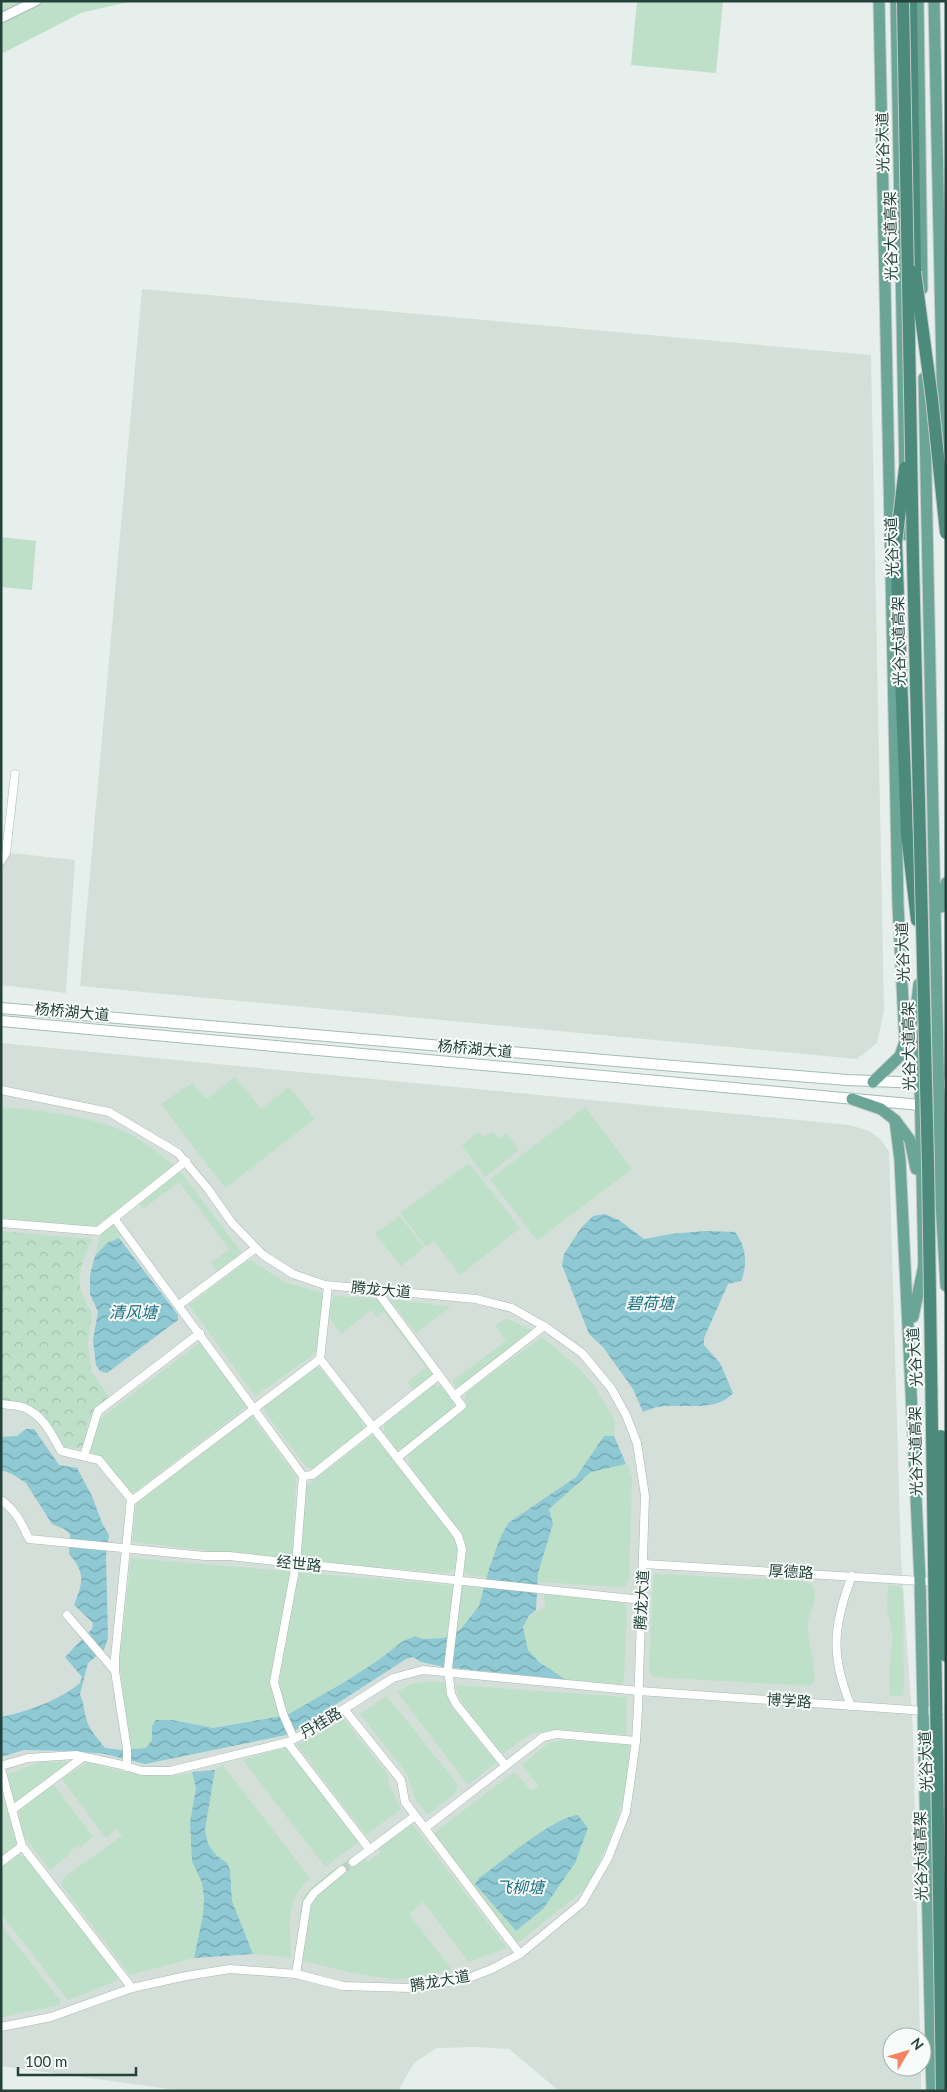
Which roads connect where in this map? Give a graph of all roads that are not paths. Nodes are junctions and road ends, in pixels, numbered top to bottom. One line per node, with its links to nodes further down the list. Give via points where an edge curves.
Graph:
1 (36, 1): 8 (street)
2 (878, 1): 11 (main road)
3 (896, 1): 14 (main road, 光谷大道)
4 (903, 1): 17 (highway, 光谷大道高架, bridge)
5 (911, 1): 13 (highway, 光谷大道高架)
6 (918, 1): 12 (main road)
7 (934, 1): 9 (main road)
8 (1, 18)
9 (936, 153): 10 (main road); 12 (main road)
10 (941, 175): 19 (main road)
11 (884, 196): 14 (main road); 32 (main road, via 898,905)
12 (921, 239): 16 (main road)
13 (915, 272): 20 (highway, bridge); 76 (highway, 光谷大道高架, bridge)
14 (900, 274): 15 (main road, 光谷大道)
15 (902, 392): 16 (main road); 25 (main road, 光谷大道)
16 (925, 395): 18 (main road)
17 (910, 415): 25 (highway, bridge, via 896,543 907,834); 106 (highway, 光谷大道高架, bridge, via 928,1165)
18 (926, 419): 19 (main road); 26 (main road)
19 (946, 527): 21 (main road)
20 (946, 533)
21 (946, 539)
22 (15, 774): 23 (street, via 6,853)
23 (1, 861)
24 (946, 883): 26 (main road)
25 (917, 922): 27 (main road, 光谷大道)
26 (937, 931): 28 (main road)
27 (919, 982): 32 (main road, via 916,1010); 34 (main road, 光谷大道)
28 (938, 995): 30 (main road); 35 (main road)
29 (1, 1008): 33 (main road, 杨桥湖大道)
30 (946, 1019)
31 (1, 1021): 37 (main road, 杨桥湖大道)
32 (905, 1042): 33 (main road, via 900,1056)
33 (873, 1082): 34 (main road, 杨桥湖大道)
34 (919, 1084): 35 (main road, 杨桥湖大道); 38 (main road, 光谷大道)
35 (943, 1085): 39 (main road)
36 (1, 1090): 41 (street, 腾龙大道, via 109,1112)
37 (852, 1099): 38 (main road, 杨桥湖大道); 40 (main road, via 881,1109)
38 (920, 1105): 39 (main road, 杨桥湖大道); 43 (main road, 光谷大道)
39 (943, 1106): 44 (main road)
40 (895, 1120): 43 (main road, via 910,1140); 55 (main road)
41 (186, 1161): 45 (street); 47 (street, 腾龙大道, via 232,1223)
42 (946, 1179): 44 (main road)
43 (922, 1198): 48 (main road, 光谷大道)
44 (941, 1202): 50 (main road)
45 (114, 1218): 46 (street, via 98,1231); 52 (street)
46 (1, 1224)
47 (256, 1248): 49 (street, 腾龙大道, via 293,1274); 52 (street)
48 (924, 1265): 55 (main road); 73 (main road, 光谷大道, via 935,1422)
49 (328, 1286): 51 (street, 腾龙大道); 56 (street)
50 (946, 1286)
51 (377, 1288): 53 (street, 腾龙大道, via 476,1299 512,1308); 57 (street, via 380,1297)
52 (179, 1305): 54 (street)
53 (544, 1326): 58 (street); 69 (street, 腾龙大道, via 596,1368 626,1414 637,1444 645,1496)
54 (200, 1333): 60 (street); 62 (street, via 98,1411)
55 (909, 1340): 72 (main road)
56 (320, 1359): 60 (street); 61 (street)
57 (439, 1375): 58 (street); 61 (street)
58 (454, 1396): 63 (street, via 462,1406)
59 (1, 1404): 62 (street, via 25,1407 47,1426 61,1451)
60 (255, 1408): 64 (street); 65 (street)
61 (373, 1427): 63 (street); 64 (street, via 312,1475)
62 (84, 1456): 65 (street, via 99,1460)
63 (397, 1458): 71 (street, via 458,1536 462,1549)
64 (304, 1476): 68 (street)
65 (131, 1499): 67 (street)
66 (1, 1500): 67 (street, 经世路, via 10,1506 29,1539)
67 (126, 1547): 68 (street, 经世路); 78 (street)
68 (296, 1564): 71 (street, 经世路); 84 (street, via 274,1682)
69 (644, 1564): 70 (street, 厚德路); 74 (street, 腾龙大道)
70 (852, 1576): 72 (street, 厚德路); 80 (street, via 841,1606 836,1640 837,1663)
71 (459, 1580): 74 (street, 经世路); 77 (street)
72 (920, 1581): 73 (street, 厚德路); 82 (main road)
73 (938, 1582): 83 (main road, 光谷大道)
74 (642, 1600): 79 (street, 腾龙大道)
75 (67, 1615): 78 (street)
76 (946, 1656)
77 (448, 1670): 79 (street, 丹桂路); 81 (street, 丹桂路, via 423,1670 393,1678); 87 (street, via 451,1694 456,1704)
78 (115, 1671): 88 (street)
79 (639, 1691): 80 (street, 博学路); 85 (street, 腾龙大道)
80 (851, 1706): 82 (street, 博学路)
81 (344, 1709): 84 (street, 丹桂路); 91 (street, via 401,1780 404,1802)
82 (923, 1710): 83 (street, 博学路); 102 (main road)
83 (940, 1712): 98 (main road, 光谷大道)
84 (291, 1738): 88 (street, 丹桂路, via 170,1771 142,1771); 94 (street)
85 (636, 1741): 87 (street, via 556,1734 543,1737); 100 (street, 腾龙大道, via 626,1812 608,1858 582,1903)
86 (83, 1757): 88 (street, 丹桂路); 89 (street, 丹桂路, via 28,1758); 90 (street)
87 (505, 1765): 92 (street)
88 (127, 1766)
89 (1, 1768): 90 (street)
90 (12, 1810): 93 (street)
91 (416, 1816): 92 (street); 94 (street)
92 (425, 1828): 100 (street)
93 (22, 1846): 95 (street); 103 (street)
94 (370, 1850): 96 (street)
95 (1, 1862)
96 (353, 1862)
97 (342, 1870): 101 (street, via 307,1903)
98 (946, 1901)
99 (946, 1907): 102 (main road)
100 (520, 1954): 101 (street, 腾龙大道, via 466,1979 410,1988 343,1986)
101 (296, 1974): 103 (street, 腾龙大道, via 230,1969)
102 (930, 1986): 105 (main road)
103 (132, 1988): 104 (street, 腾龙大道, via 52,2017)
104 (1, 2027)
105 (932, 2091)
106 (942, 2091)

